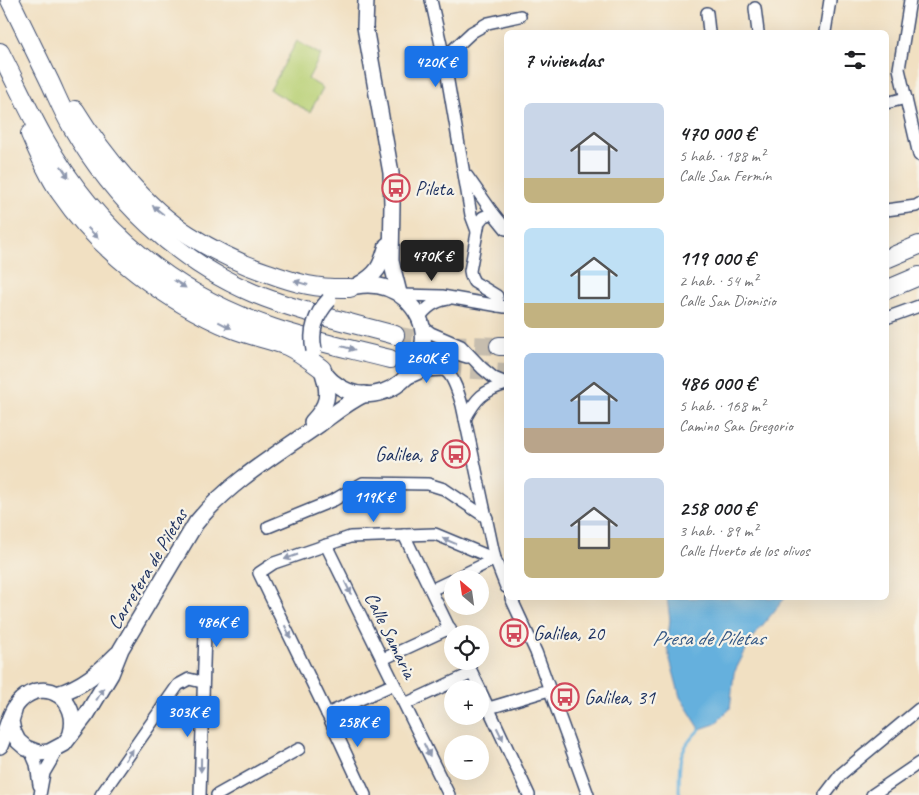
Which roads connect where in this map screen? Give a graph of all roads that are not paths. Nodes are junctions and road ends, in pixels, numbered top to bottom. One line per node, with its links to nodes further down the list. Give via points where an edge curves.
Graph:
1 (12, 0): 28 (highway, one-way to 1, via 320,288 246,265 189,235 150,204 83,123 31,25); 36 (highway, via 71,125 96,165 147,224 214,274 252,292)
2 (366, 0): 24 (main road, via 365,27 391,173)
3 (431, 0): 13 (street)
4 (830, 0): 11 (street)
5 (910, 0): 15 (street, via 899,69)
6 (755, 8): 10 (street)
7 (707, 13): 9 (street)
8 (520, 16): 13 (street, via 488,23 472,32)
9 (709, 30)
10 (758, 30)
11 (825, 30)
12 (0, 52): 39 (highway, one-way to 39, via 45,140 71,181 96,214 157,269 199,297 248,319 274,329)
13 (444, 58): 18 (street)
14 (0, 70): 40 (highway, one-way to 40, via 61,194 82,222 119,259 194,309 233,329 297,351)
15 (906, 98): 16 (street); 17 (street)
16 (889, 102)
17 (919, 155)
18 (464, 172): 21 (street); 23 (street)
19 (919, 204): 20 (street)
20 (889, 210)
21 (493, 213): 22 (street); 23 (street, via 482,217)
22 (504, 227)
23 (477, 231): 33 (street, via 471,276 474,282 497,296)
24 (392, 232): 28 (main road, via 378,270); 30 (main road, via 391,261)
25 (919, 245): 26 (highway)
26 (889, 258)
27 (919, 276): 29 (highway)
28 (353, 287): 30 (main road, via 378,285); 40 (main road, bridge, via 329,300 319,313 313,343)
29 (889, 289)
30 (400, 294): 31 (street); 35 (main road, via 411,305)
31 (461, 299): 33 (street); 35 (street, via 435,303 424,311)
32 (919, 306): 34 (street)
33 (502, 307)
34 (889, 317)
35 (420, 322): 37 (main road, via 423,337); 38 (street, via 431,333 460,346)
36 (395, 336)
37 (420, 357): 38 (street, via 445,350); 41 (street, via 438,364); 42 (main road)
38 (471, 358): 43 (street)
39 (390, 359)
40 (322, 370): 45 (main road, via 334,383 348,391); 47 (main road, via 327,386 326,402)
41 (443, 370): 42 (street, via 424,371); 46 (street, via 456,383)
42 (406, 379): 45 (main road, via 394,388)
43 (504, 383)
44 (504, 385): 46 (street, via 479,396)
45 (365, 394): 47 (main road, via 351,400)
46 (465, 419): 48 (street)
47 (302, 435): 61 (main road, Carretera de Piletas, via 209,507 196,523)
48 (487, 518): 49 (street, via 444,489 428,484 363,483 334,500); 52 (street)
49 (268, 527)
50 (404, 535): 51 (street, via 350,538); 52 (street, one-way to 50, via 435,534); 56 (street)
51 (326, 545): 62 (street, Calle Samaria, one-way to 62); 74 (street, one-way to 74, via 274,563 259,573)
52 (495, 559): 53 (street); 54 (street)
53 (472, 570)
54 (504, 582)
55 (444, 584): 56 (street)
56 (431, 590): 59 (street)
57 (512, 600): 68 (street)
58 (199, 622): 66 (street, via 205,632)
59 (448, 625)
60 (444, 634): 62 (street)
61 (121, 649): 69 (main road, via 97,674 69,691); 75 (main road, one-way to 61, via 112,674)
62 (383, 659): 67 (street, Calle Samaria)
63 (470, 670): 64 (street)
64 (472, 673): 65 (street); 70 (street)
65 (476, 680)
66 (202, 682): 83 (street, one-way to 66, via 178,685 189,679); 84 (street, one-way to 84)
67 (394, 684): 70 (street, Calle Samaria); 74 (street)
68 (549, 690): 71 (street); 89 (street)
69 (57, 694): 73 (main road, via 37,691 27,695); 75 (main road, via 64,699 73,715)
70 (405, 704): 87 (street, Calle Samaria, one-way to 87)
71 (489, 708): 88 (street, one-way to 88)
72 (919, 708): 90 (street, via 841,774)
73 (14, 710): 76 (main road); 78 (main road, via 13,731 18,741)
74 (327, 714): 86 (street)
75 (72, 734): 77 (main road)
76 (0, 746)
77 (58, 748): 78 (main road, via 39,753); 82 (street, via 44,773)
78 (28, 749): 80 (main road, via 20,748); 82 (street, via 36,764)
79 (299, 749): 85 (street)
80 (0, 756)
81 (919, 763): 91 (street)
82 (40, 795)
83 (100, 795)
84 (200, 795)
85 (216, 795)
86 (365, 795)
87 (449, 795)
88 (530, 795)
89 (588, 795)
90 (825, 795)
91 (872, 795)

